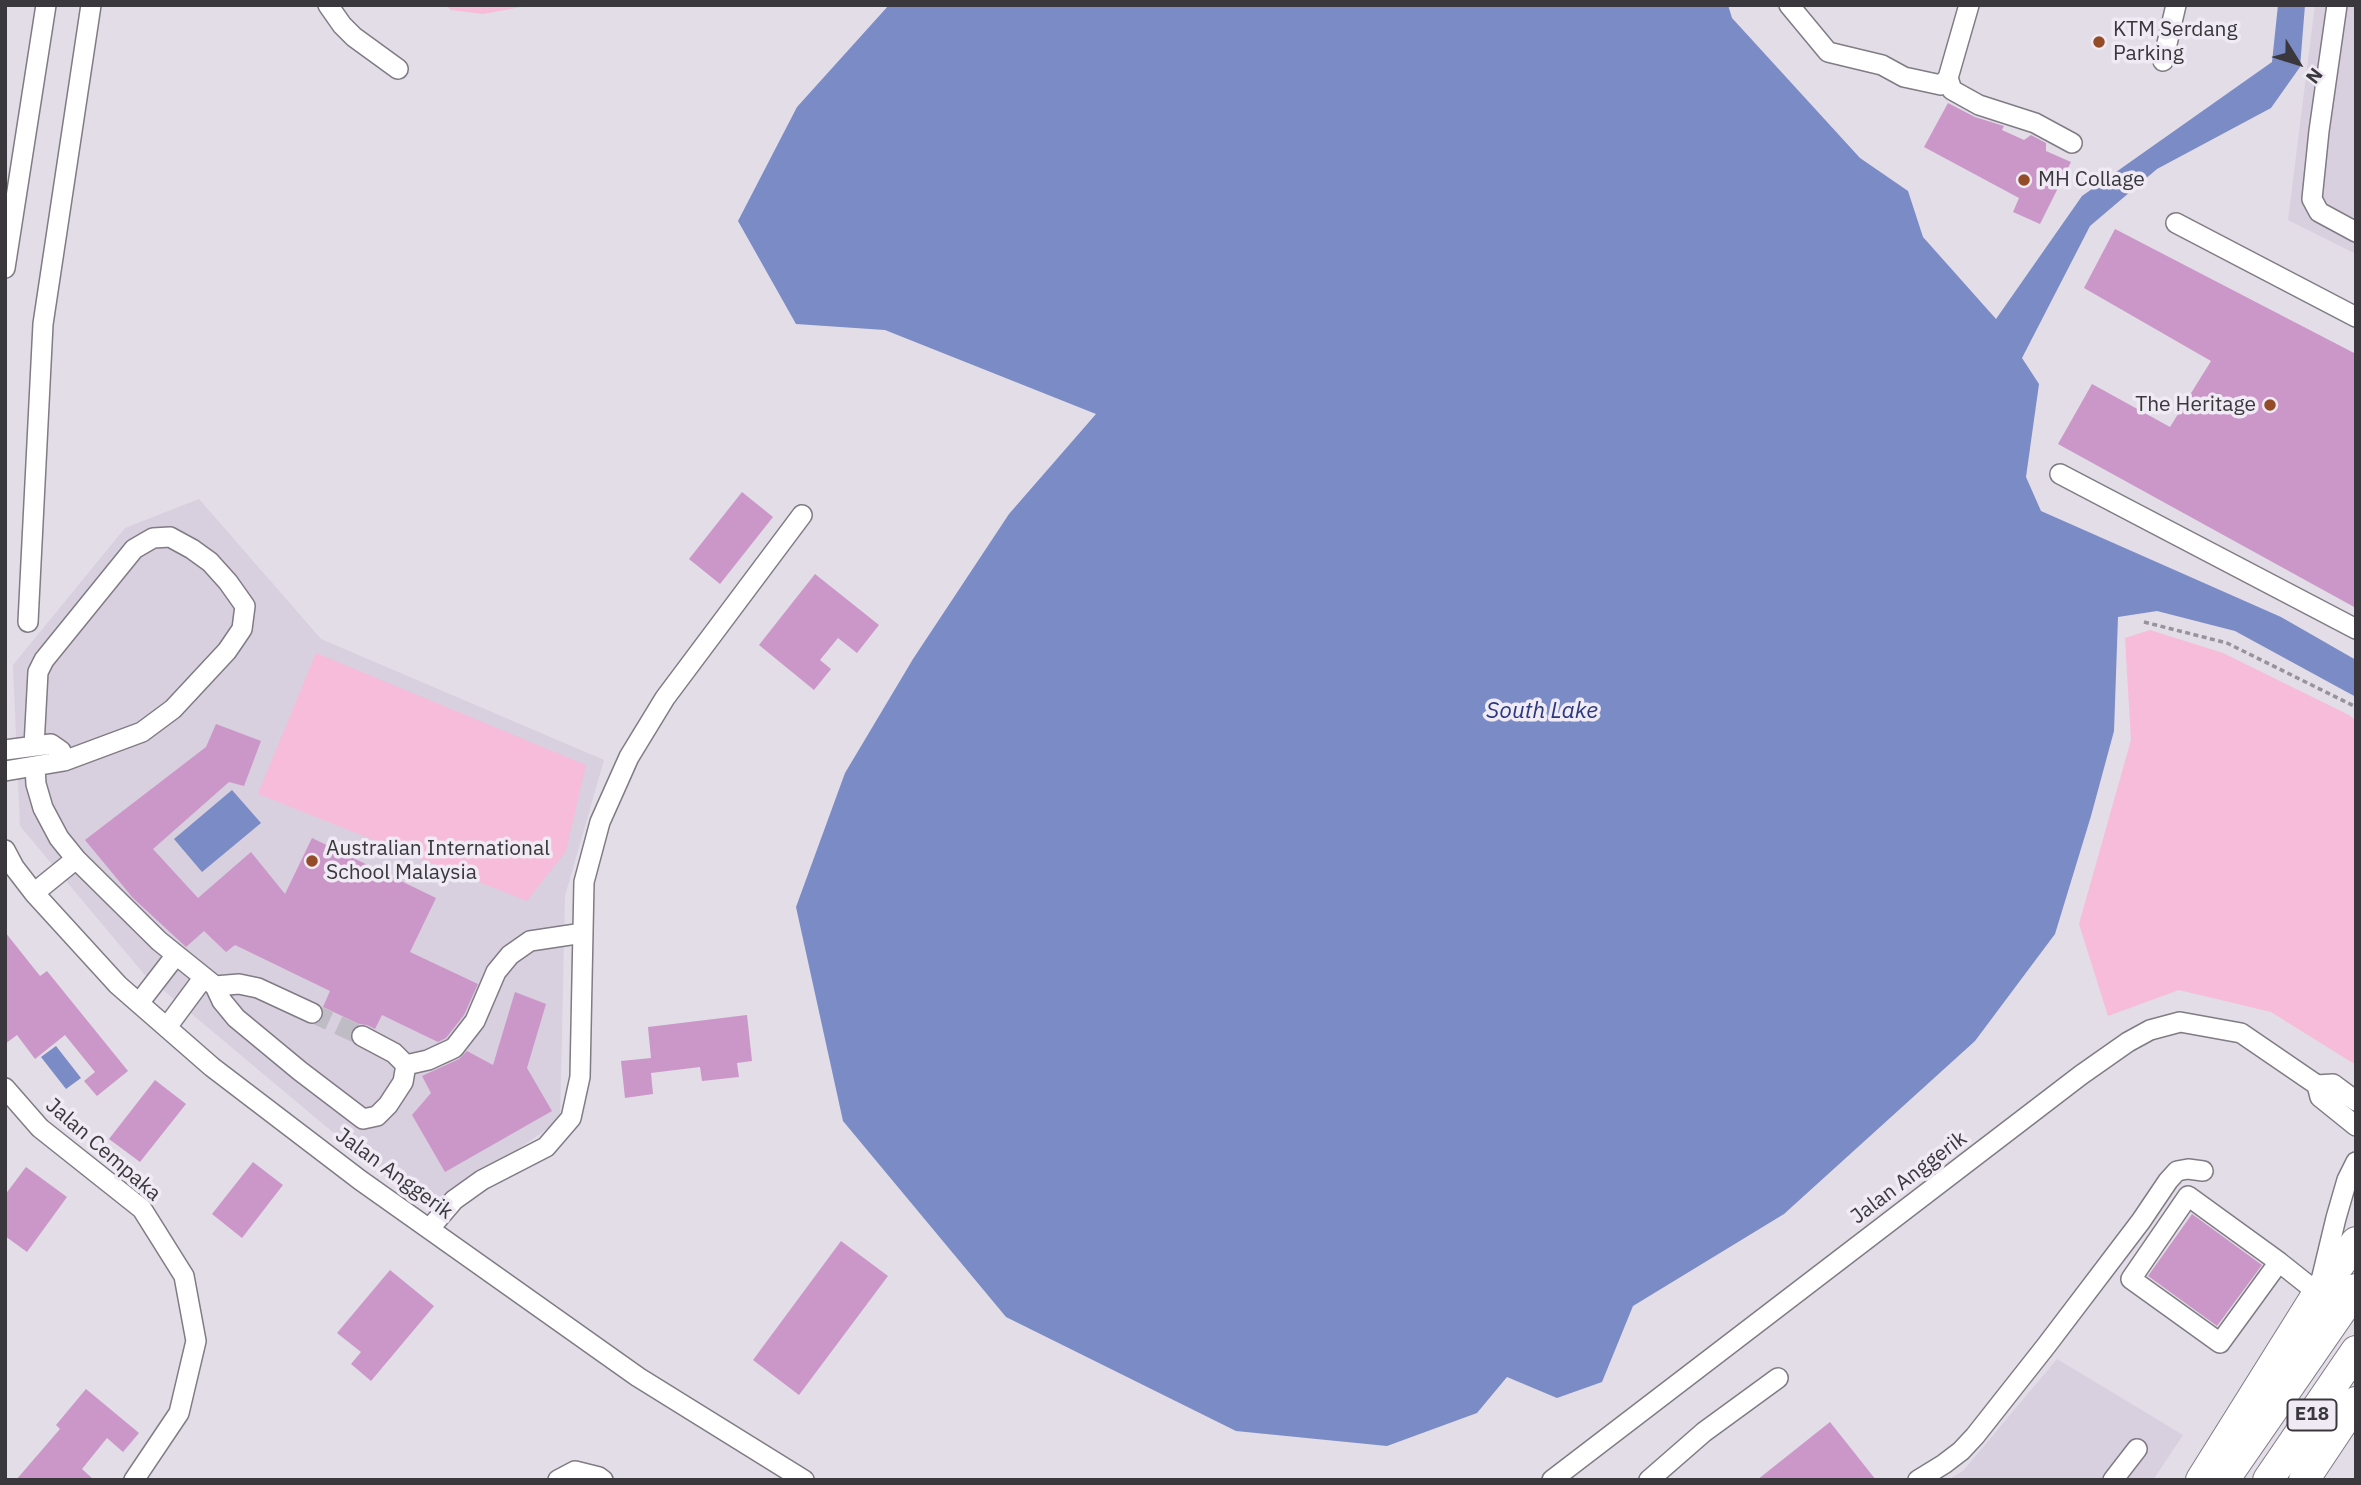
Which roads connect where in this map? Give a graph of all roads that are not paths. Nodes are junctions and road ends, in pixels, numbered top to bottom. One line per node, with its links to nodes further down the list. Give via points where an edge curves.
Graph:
1 (46, 5): 14 (street)
2 (91, 5): 18 (street, via 43,324)
3 (328, 5): 9 (street, via 348,31)
4 (1789, 5): 10 (street, via 1828,52 1882,65 1904,77 1941,85)
5 (1969, 5): 10 (street)
6 (2176, 5): 8 (street)
7 (2337, 5): 13 (street, via 2312,199 2319,212)
8 (2163, 61)
9 (398, 69)
10 (1948, 78): 11 (street, via 1952,90 1979,105 2035,123)
11 (2072, 143)
12 (2176, 223): 15 (street)
13 (2356, 232)
14 (5, 268)
15 (2356, 317)
16 (2060, 474): 19 (street)
17 (802, 515): 28 (street, via 666,698 629,757 600,822 587,870)
18 (28, 622)
19 (2356, 629)
20 (34, 746): 21 (street); 22 (street, via 57,746); 22 (street, via 36,685 44,660 134,549 153,538 170,537 192,548 210,562 245,606 242,629 173,709 142,732)
21 (5, 750)
22 (64, 761): 23 (street)
23 (35, 767): 24 (street); 26 (street, via 43,808)
24 (5, 771)
25 (5, 850): 27 (street, Jalan Anggerik)
26 (76, 859): 27 (street); 29 (street)
27 (34, 893): 31 (street, Jalan Anggerik)
28 (583, 933): 35 (street, via 530,941 510,955 496,972 475,1021 454,1048); 42 (street, via 580,1077 571,1118 546,1147 482,1180 454,1200)
29 (176, 955): 30 (street); 31 (street)
30 (210, 981): 32 (street, via 258,988); 33 (street); 35 (street, via 236,1018 363,1119 377,1116 388,1105)
31 (139, 1003): 33 (street, Jalan Anggerik)
32 (312, 1013)
33 (167, 1027): 42 (street, Jalan Anggerik, via 212,1067)
34 (362, 1037): 35 (street, via 394,1053)
35 (406, 1065)
36 (2316, 1085): 38 (street, Jalan Anggerik, via 2333,1084); 39 (street, Jalan Anggerik, via 2320,1097); 55 (street, Jalan Anggerik, via 2241,1032 2180,1022 2150,1030 2081,1075)
37 (5, 1088): 51 (street, Jalan Cempaka, via 40,1128 142,1209 184,1276 196,1341 179,1413)
38 (2356, 1101)
39 (2356, 1126)
40 (2356, 1162): 46 (street, via 2347,1180)
41 (2203, 1171): 57 (street, via 2176,1171 1975,1436)
42 (430, 1228): 54 (street, Jalan Anggerik, via 638,1377)
43 (2356, 1242): 46 (highway, E18)
44 (2279, 1262): 44 (street, via 2188,1196 2131,1279 2220,1343); 46 (street)
45 (2356, 1289): 60 (highway)
46 (2318, 1293): 59 (highway, E18)
47 (2356, 1351): 61 (highway, E18)
48 (1778, 1378): 56 (street, via 1704,1432)
49 (2356, 1402): 62 (highway)
50 (2137, 1449): 58 (street)
51 (134, 1480)
52 (558, 1480): 53 (street, via 575,1471)
53 (603, 1480)
54 (804, 1480)
55 (1552, 1480)
56 (1649, 1480)
57 (1918, 1480)
58 (2113, 1480)
59 (2201, 1480)
60 (2224, 1480)
61 (2268, 1480)
62 (2304, 1480)

